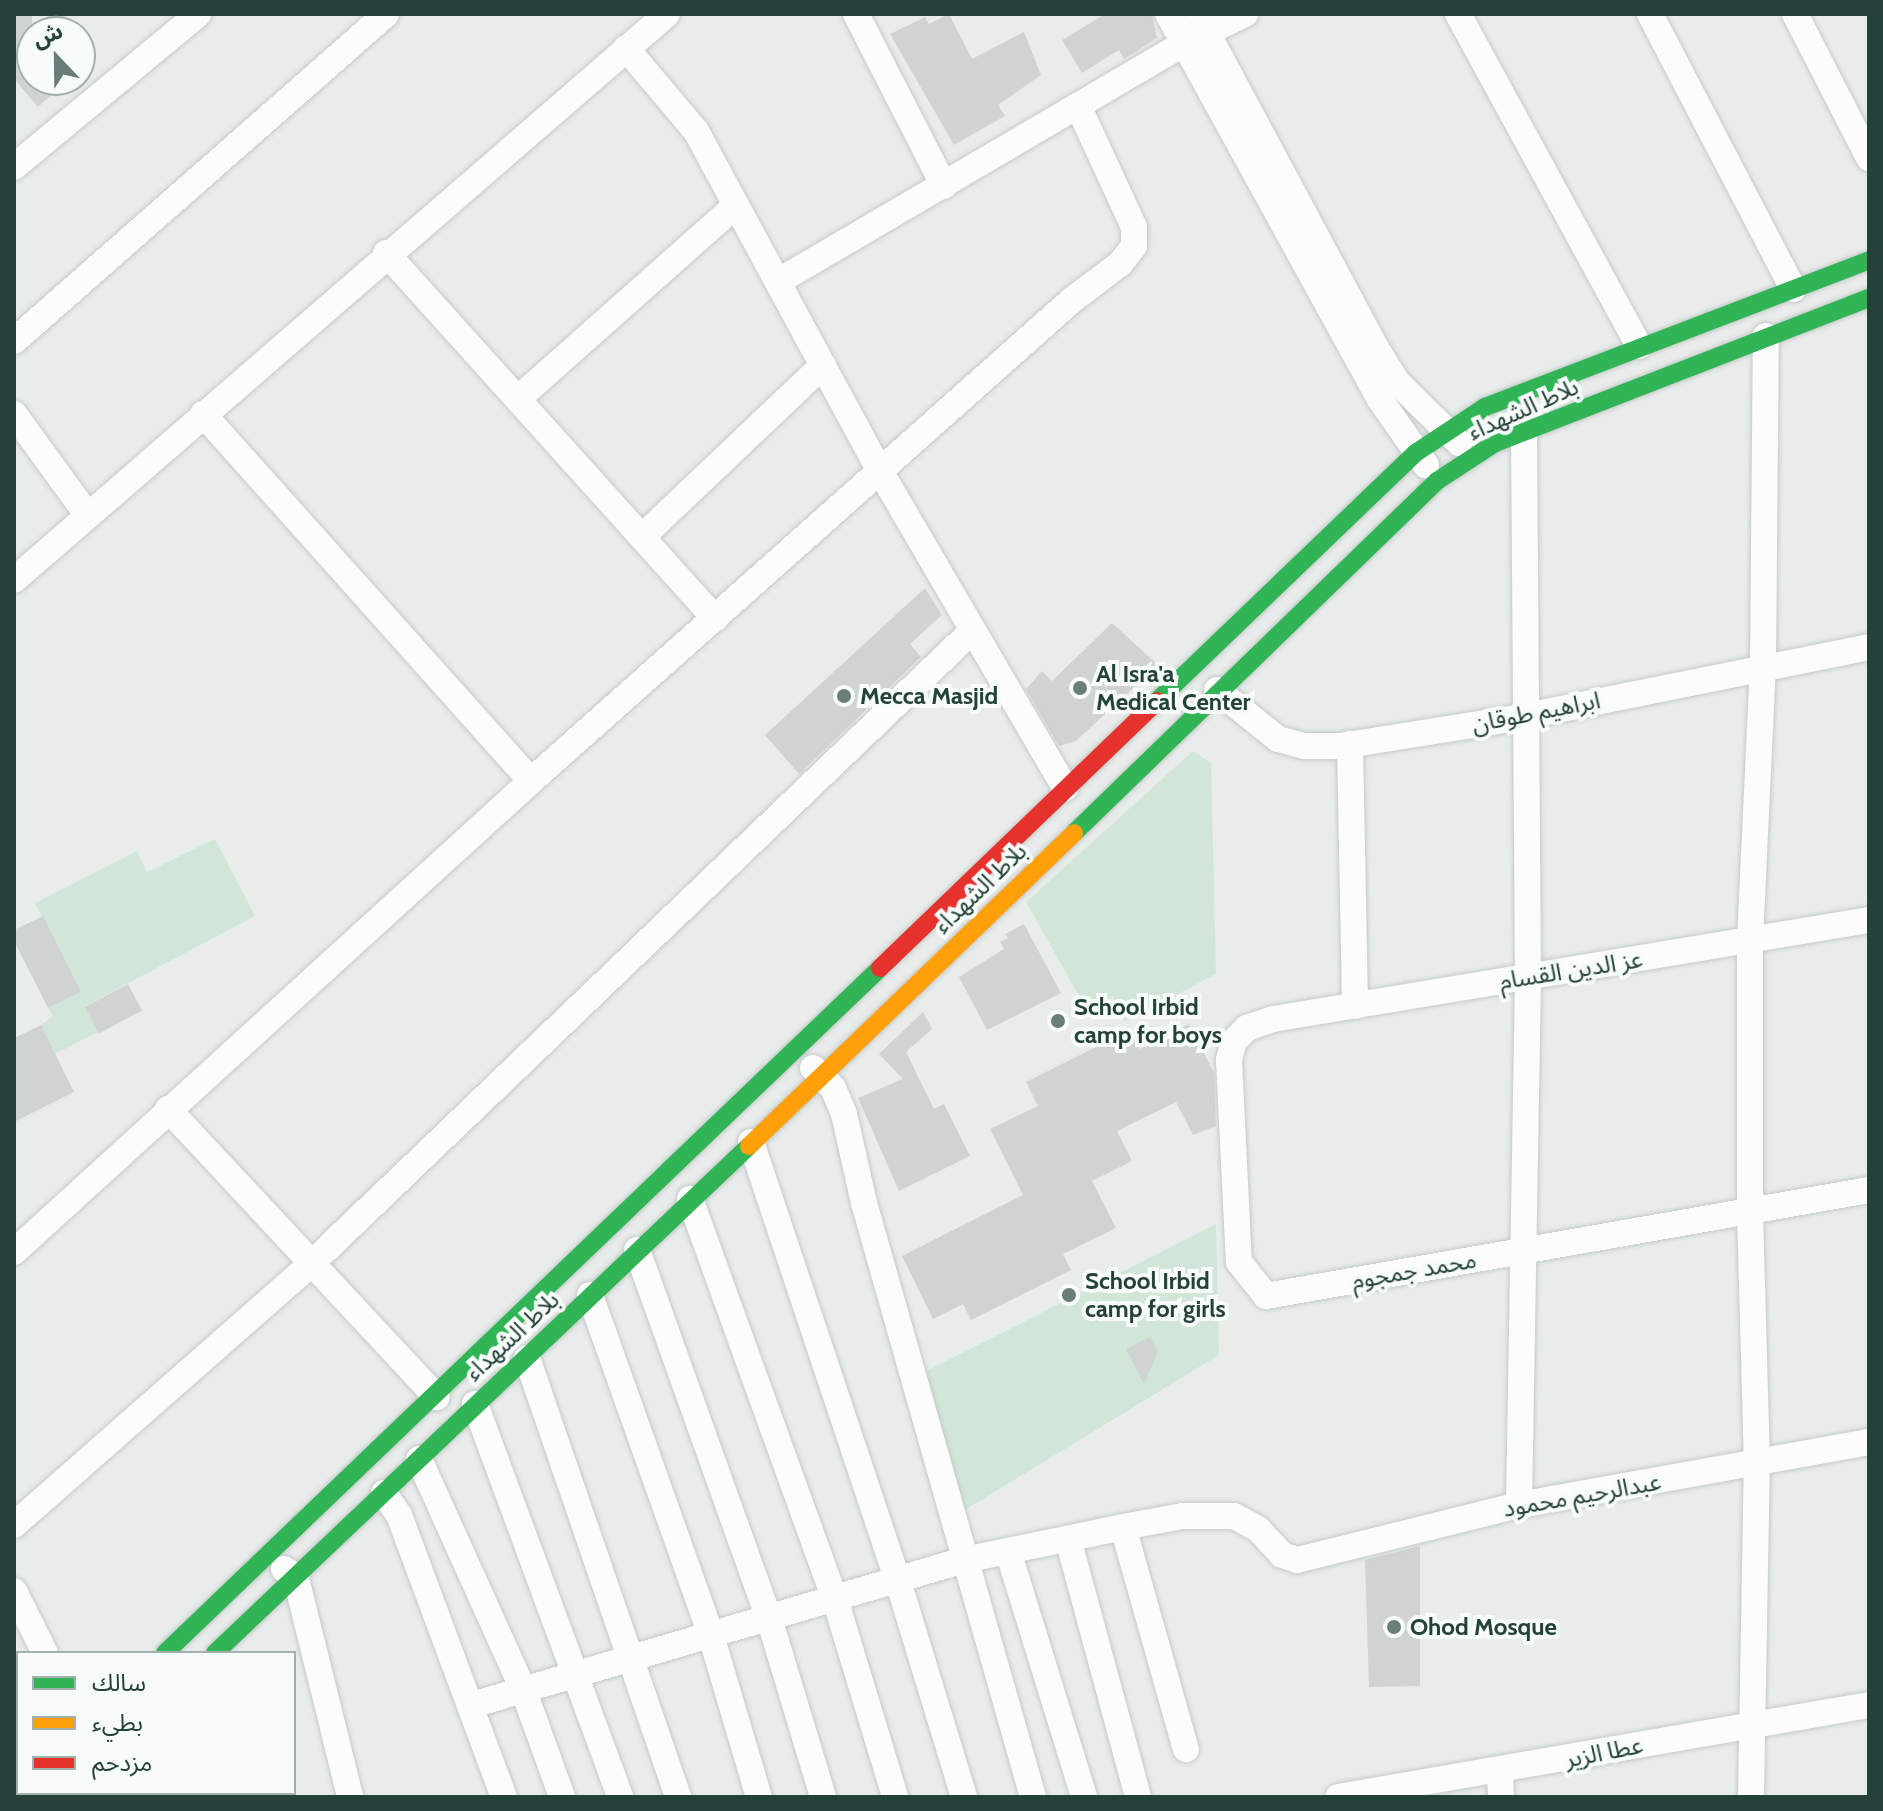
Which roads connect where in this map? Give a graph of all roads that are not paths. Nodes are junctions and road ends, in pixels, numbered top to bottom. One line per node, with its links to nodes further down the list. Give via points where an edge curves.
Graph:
1 (198, 14): 14 (street)
2 (386, 14): 23 (street)
3 (667, 14): 11 (street)
4 (856, 14): 15 (street)
5 (1168, 14): 10 (street)
6 (1245, 14): 10 (street)
7 (1458, 14): 24 (street)
8 (1650, 14): 20 (street)
9 (1795, 14): 13 (street)
10 (1196, 31): 12 (street); 29 (street, via 1379,353 1398,383); 31 (street, via 1379,398)
11 (626, 48): 16 (street, via 696,131); 17 (street)
12 (1078, 106): 15 (street); 33 (street, via 1128,203 1134,246 1120,264)
13 (1869, 158)
14 (14, 167)
15 (944, 186): 19 (street)
16 (736, 205): 19 (street); 26 (street)
17 (386, 253): 26 (street); 28 (street)
18 (1869, 260): 20 (main road)
19 (779, 281): 25 (street)
20 (1793, 289): 24 (main road)
21 (1869, 298): 22 (main road, بلاط الشهداء)
22 (1766, 336): 30 (main road, بلاط الشهداء); 41 (street)
23 (14, 341)
24 (1639, 346): 29 (main road, via 1485,407)
25 (823, 365): 33 (street); 36 (street)
26 (520, 397): 36 (street)
27 (14, 414): 35 (street)
28 (203, 414): 35 (street); 45 (street)
29 (1447, 429): 31 (main road); 32 (street)
30 (1524, 432): 32 (main road, بلاط الشهداء); 43 (street)
31 (1417, 452): 34 (street); 46 (main road)
32 (1472, 458): 34 (main road, بلاط الشهداء)
33 (880, 471): 38 (street); 39 (street)
34 (1437, 481): 42 (main road, بلاط الشهداء)
35 (86, 513): 37 (street)
36 (643, 536): 38 (street)
37 (14, 580)
38 (715, 619): 45 (street)
39 (971, 632): 46 (street); 62 (street)
40 (1869, 647): 41 (street, ابراهيم طوقان)
41 (1763, 665): 43 (street, ابراهيم طوقان); 48 (street)
42 (1217, 690): 44 (street, ابراهيم طوقان, via 1278,739 1305,746); 53 (main road, بلاط الشهداء)
43 (1522, 717): 44 (street, ابراهيم طوقان); 49 (street)
44 (1350, 744): 50 (street)
45 (531, 781): 54 (street)
46 (1065, 788): 52 (main road)
47 (1869, 920): 48 (street, عز الدين القسام)
48 (1750, 940): 49 (street, عز الدين القسام); 58 (street)
49 (1528, 977): 50 (street, عز الدين القسام); 60 (street)
50 (1355, 1006): 51 (street, عز الدين القسام)
51 (1273, 1019): 60 (street, محمد جمجوم, via 1240,1034 1229,1060 1239,1262 1255,1288 1266,1296)
52 (793, 1050): 53 (street); 65 (main road)
53 (822, 1077): 55 (main road, بلاط الشهداء); 77 (street, via 844,1114)
54 (168, 1109): 61 (street); 62 (street)
55 (751, 1142): 57 (main road, بلاط الشهداء); 79 (street)
56 (1869, 1190): 58 (street, محمد جمجوم)
57 (690, 1199): 59 (main road, بلاط الشهداء); 81 (street)
58 (1750, 1210): 60 (street, محمد جمجوم); 69 (street)
59 (637, 1250): 63 (main road, بلاط الشهداء); 82 (street)
60 (1525, 1250): 71 (street)
61 (14, 1252)
62 (311, 1264): 65 (street); 72 (street)
63 (590, 1295): 64 (main road, بلاط الشهداء); 83 (street)
64 (527, 1358): 66 (main road, بلاط الشهداء); 87 (street)
65 (437, 1397): 76 (main road)
66 (475, 1404): 68 (main road, بلاط الشهداء); 88 (street)
67 (1869, 1442): 69 (street, عبدالرحيم محمود)
68 (419, 1459): 70 (main road, بلاط الشهداء); 89 (street)
69 (1757, 1464): 71 (street, عبدالرحيم محمود); 92 (street)
70 (384, 1493): 78 (main road, بلاط الشهداء); 90 (street, via 399,1515)
71 (1519, 1505): 73 (street, عبدالرحيم محمود, via 1297,1560 1282,1555 1258,1529 1234,1516 1183,1516)
72 (14, 1525)
73 (1123, 1527): 74 (street); 93 (street)
74 (1068, 1539): 75 (street); 107 (street)
75 (1008, 1551): 77 (street); 106 (street)
76 (270, 1558): 78 (street); 85 (main road)
77 (964, 1560): 79 (street); 105 (street)
78 (296, 1578): 86 (main road, بلاط الشهداء); 96 (street)
79 (898, 1581): 81 (street); 104 (street)
80 (14, 1591): 84 (street)
81 (835, 1599): 82 (street); 103 (street)
82 (769, 1618): 83 (street); 102 (street)
83 (710, 1632): 87 (street); 101 (street)
84 (44, 1651)
85 (167, 1651)
86 (217, 1651)
87 (627, 1659): 88 (street); 100 (street)
88 (575, 1672): 89 (street); 99 (street)
89 (523, 1689): 90 (street); 98 (street)
90 (472, 1705): 97 (street)
91 (1869, 1705): 92 (street, عطا الزير)
92 (1748, 1725): 94 (street, عطا الزير); 109 (street)
93 (1186, 1749)
94 (1500, 1770): 95 (street, عطا الزير); 108 (street)
95 (1351, 1796)
96 (350, 1797)
97 (504, 1797)
98 (562, 1797)
99 (620, 1797)
100 (678, 1797)
101 (759, 1797)
102 (823, 1797)
103 (895, 1797)
104 (964, 1797)
105 (1033, 1797)
106 (1084, 1797)
107 (1138, 1797)
108 (1501, 1797)
109 (1751, 1797)

